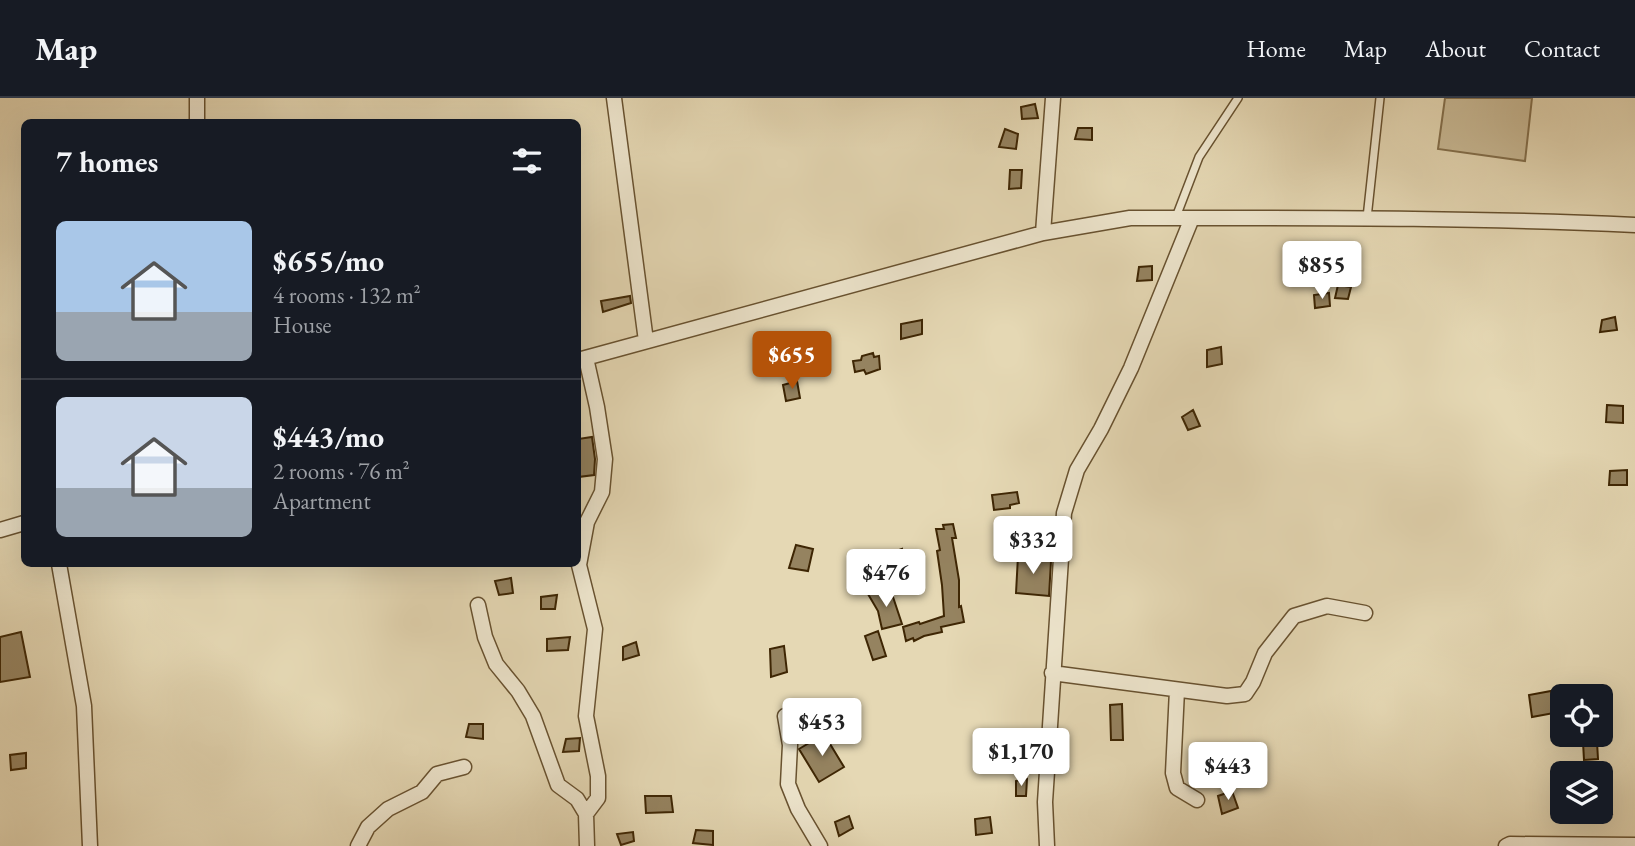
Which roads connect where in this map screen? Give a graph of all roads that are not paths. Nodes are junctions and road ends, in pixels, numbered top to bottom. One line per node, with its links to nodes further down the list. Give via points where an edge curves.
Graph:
1 (197, 98): 6 (street)
2 (614, 98): 12 (street)
3 (1053, 98): 11 (street)
4 (1238, 98): 7 (lane, via 1199,157)
5 (1380, 98): 9 (lane)
6 (197, 119)
7 (1176, 218): 8 (street); 11 (street, via 1130,218)
8 (1192, 218): 9 (street); 21 (street, via 1131,368 1077,470 1064,513)
9 (1367, 219): 10 (street)
10 (1635, 225)
11 (1043, 233): 12 (street)
12 (646, 341): 13 (street)
13 (582, 359): 16 (street, via 597,407 605,460 602,492 587,522)
14 (21, 524): 15 (street)
15 (0, 530)
16 (581, 554)
17 (60, 567): 28 (street, via 84,706)
18 (580, 567): 26 (street, via 595,629 586,716 598,798)
19 (478, 605): 26 (street, via 496,664 533,716 558,785 577,799)
20 (1365, 613): 22 (street, via 1327,606 1294,616 1265,653 1245,694)
21 (1052, 673): 22 (street); 32 (street)
22 (1177, 690): 25 (street, via 1173,773 1177,788)
23 (785, 716): 31 (street, via 790,745 788,784)
24 (464, 767): 29 (street, via 438,774 422,792 388,809 368,827)
25 (1197, 800)
26 (586, 814): 30 (street)
27 (1635, 845): 33 (street)
28 (90, 846)
29 (358, 846)
30 (587, 846)
31 (820, 846)
32 (1047, 846)
33 (1506, 846)

